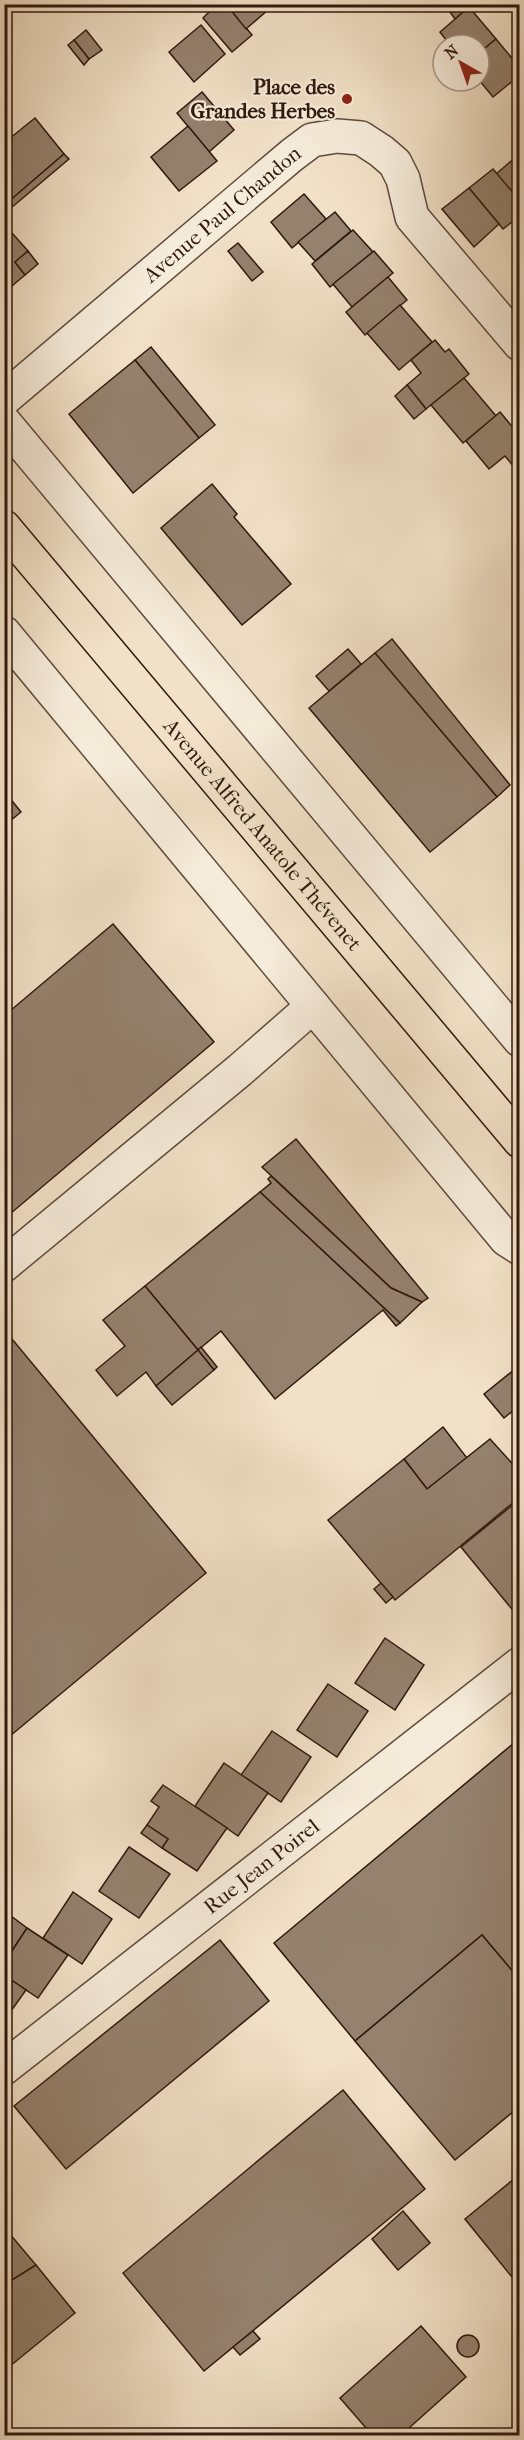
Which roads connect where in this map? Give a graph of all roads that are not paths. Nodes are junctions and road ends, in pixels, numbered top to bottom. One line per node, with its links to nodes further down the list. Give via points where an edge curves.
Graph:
1 (519, 344): 2 (street, Avenue Paul Chandon, via 412,217 404,179 395,163 361,138 338,136 312,140 292,155)
2 (4, 399)
3 (4, 422): 7 (street)
4 (4, 527): 8 (main road, Avenue Alfred Anatole Thévenet)
5 (4, 633): 6 (street)
6 (313, 1006): 9 (street, via 506,1239); 10 (street)
7 (519, 1040)
8 (519, 1141)
9 (519, 1248)
10 (4, 1265)
11 (519, 1664): 12 (street, Rue Jean Poirel)
12 (4, 2068)

